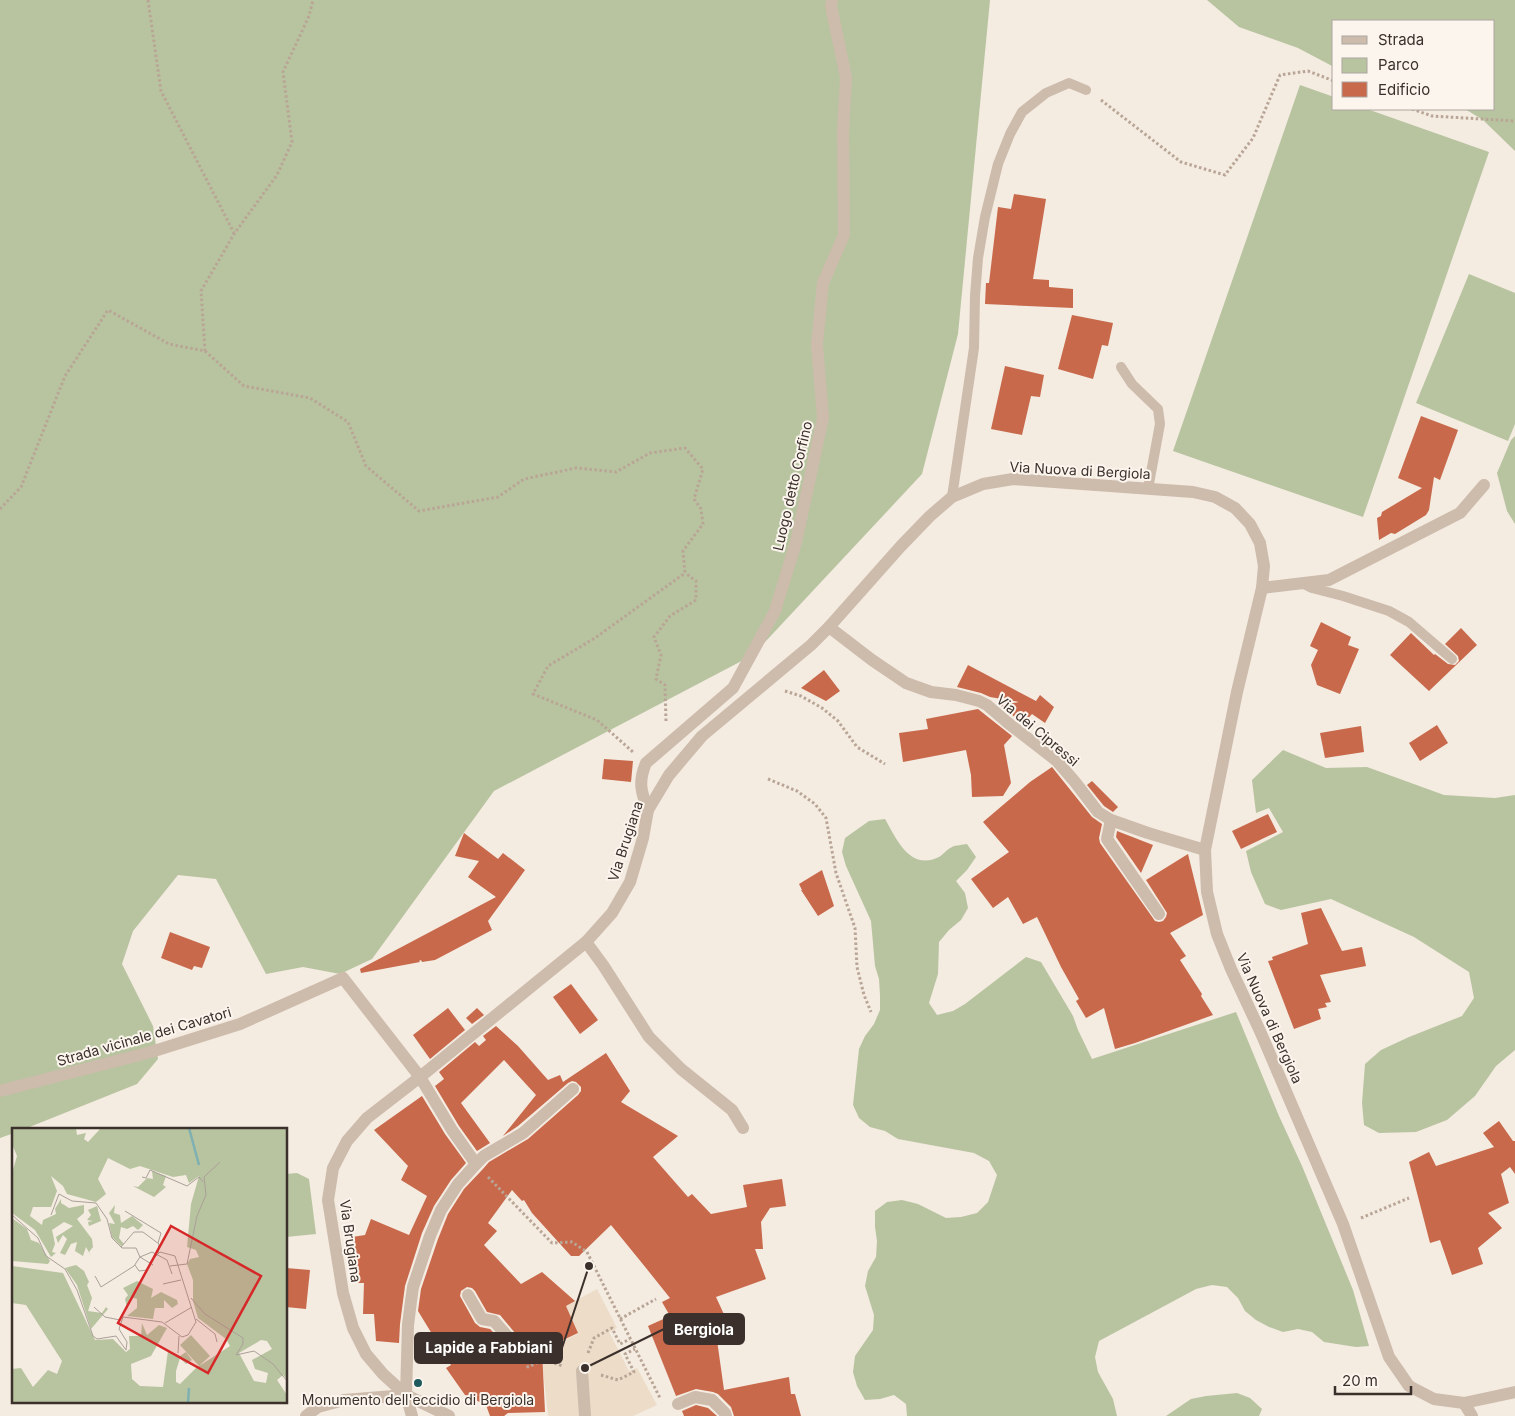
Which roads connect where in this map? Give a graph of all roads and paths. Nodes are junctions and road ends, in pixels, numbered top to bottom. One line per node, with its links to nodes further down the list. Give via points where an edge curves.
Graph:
1 (148, 0): 8 (path, via 161,90)
2 (312, 0): 8 (path, via 309,16 283,72 292,142 277,174)
3 (832, 0): 21 (street, Luogo detto Corfino, via 846,76 844,235 824,283 817,345 824,418 796,542 775,611 732,688)
4 (1332, 80): 5 (path, via 1308,71 1280,76 1253,138 1225,175 1181,162)
5 (1086, 90): 13 (lane, via 1069,82 1046,93 1022,112 998,164 978,258 974,348)
6 (1415, 110): 7 (path, via 1432,116)
7 (1515, 121)
8 (234, 234): 9 (path, via 201,291)
9 (206, 351): 14 (path, via 169,344 108,310 65,376 21,487); 15 (path, via 244,386 310,398 348,422 366,466 419,511 498,497 524,479 576,468 616,472 650,453 685,448 703,469 694,499 701,509 704,524 683,551)
10 (1121, 367): 12 (lane, via 1132,384 1158,409 1160,424)
11 (1484, 485): 16 (street, via 1460,513 1328,580)
12 (1148, 489): 13 (street, Via Nuova di Bergiola, via 1013,479 983,484); 17 (street, Via Nuova di Bergiola, via 1193,492 1215,497 1235,508 1250,524 1260,544 1264,566)
13 (952, 497): 18 (street, Via Nuova di Bergiola, via 901,546)
14 (0, 509)
15 (685, 573): 21 (path, via 696,581 696,600 670,616 654,636 661,656 656,679 664,685); 22 (path, via 595,638 548,666 533,694 597,720)
16 (1301, 583): 17 (street); 19 (lane, via 1390,611 1409,622)
17 (1262, 588): 27 (street, Via Nuova di Bergiola)
18 (829, 627): 20 (street, Via Brugiana); 26 (street, Via dei Cipressi, via 906,684 987,705 1057,761 1098,812)
19 (1452, 659)
20 (765, 684): 23 (path, via 801,696 822,708 838,721 857,747); 25 (street, Via Brugiana, via 702,736 669,775)
21 (669, 744): 22 (street, Luogo detto Corfino)
22 (646, 763): 25 (street, via 640,788)
23 (885, 764)
24 (768, 779): 30 (path, via 797,791 815,804 826,818 836,873 855,928 858,967)
25 (648, 810): 29 (street, Via Brugiana, via 630,882 612,913)
26 (1111, 820): 27 (street, Via dei Cipressi); 28 (street, via 1107,838)
27 (1205, 850): 48 (street, Via Nuova di Bergiola, via 1208,892 1217,934 1343,1224 1389,1357 1409,1386 1434,1399)
28 (1159, 914)
29 (586, 942): 31 (street, Via Brugiana); 34 (street, via 649,1037 681,1069 732,1110)
30 (871, 1012)
31 (420, 1078): 33 (street, Strada vicinale dei Cavatori, via 343,978 240,1024 151,1052); 35 (street); 47 (street, Via Brugiana, via 367,1118 347,1141 333,1168 328,1200 343,1293 353,1328 366,1354)
32 (573, 1089): 35 (street, via 522,1133)
33 (0, 1091)
34 (742, 1128)
35 (476, 1164): 40 (path, via 552,1243 572,1242 587,1252); 47 (street, via 441,1210 413,1287 408,1324)
36 (1408, 1198): 37 (path)
37 (1353, 1220)
38 (468, 1295): 41 (street, via 482,1318 494,1321)
39 (656, 1298): 40 (path)
40 (620, 1319): 42 (path)
41 (509, 1338): 44 (path, via 528,1367)
42 (630, 1339): 43 (path); 45 (path, via 620,1344 612,1328 594,1338)
43 (635, 1349): 45 (path, via 625,1354 634,1372 618,1380); 49 (path, via 660,1398)
44 (543, 1360)
45 (582, 1371): 53 (street)
46 (1515, 1392): 48 (street, Via Nuova di Bergiola)
47 (406, 1395): 50 (street, via 344,1400 318,1407); 51 (street); 52 (street, Via Brugiana)
48 (1464, 1403): 55 (street)
49 (678, 1404): 54 (street, via 694,1397 712,1400)
50 (306, 1416)
51 (412, 1416)
52 (449, 1416)
53 (585, 1416)
54 (726, 1416)
55 (1472, 1416)

